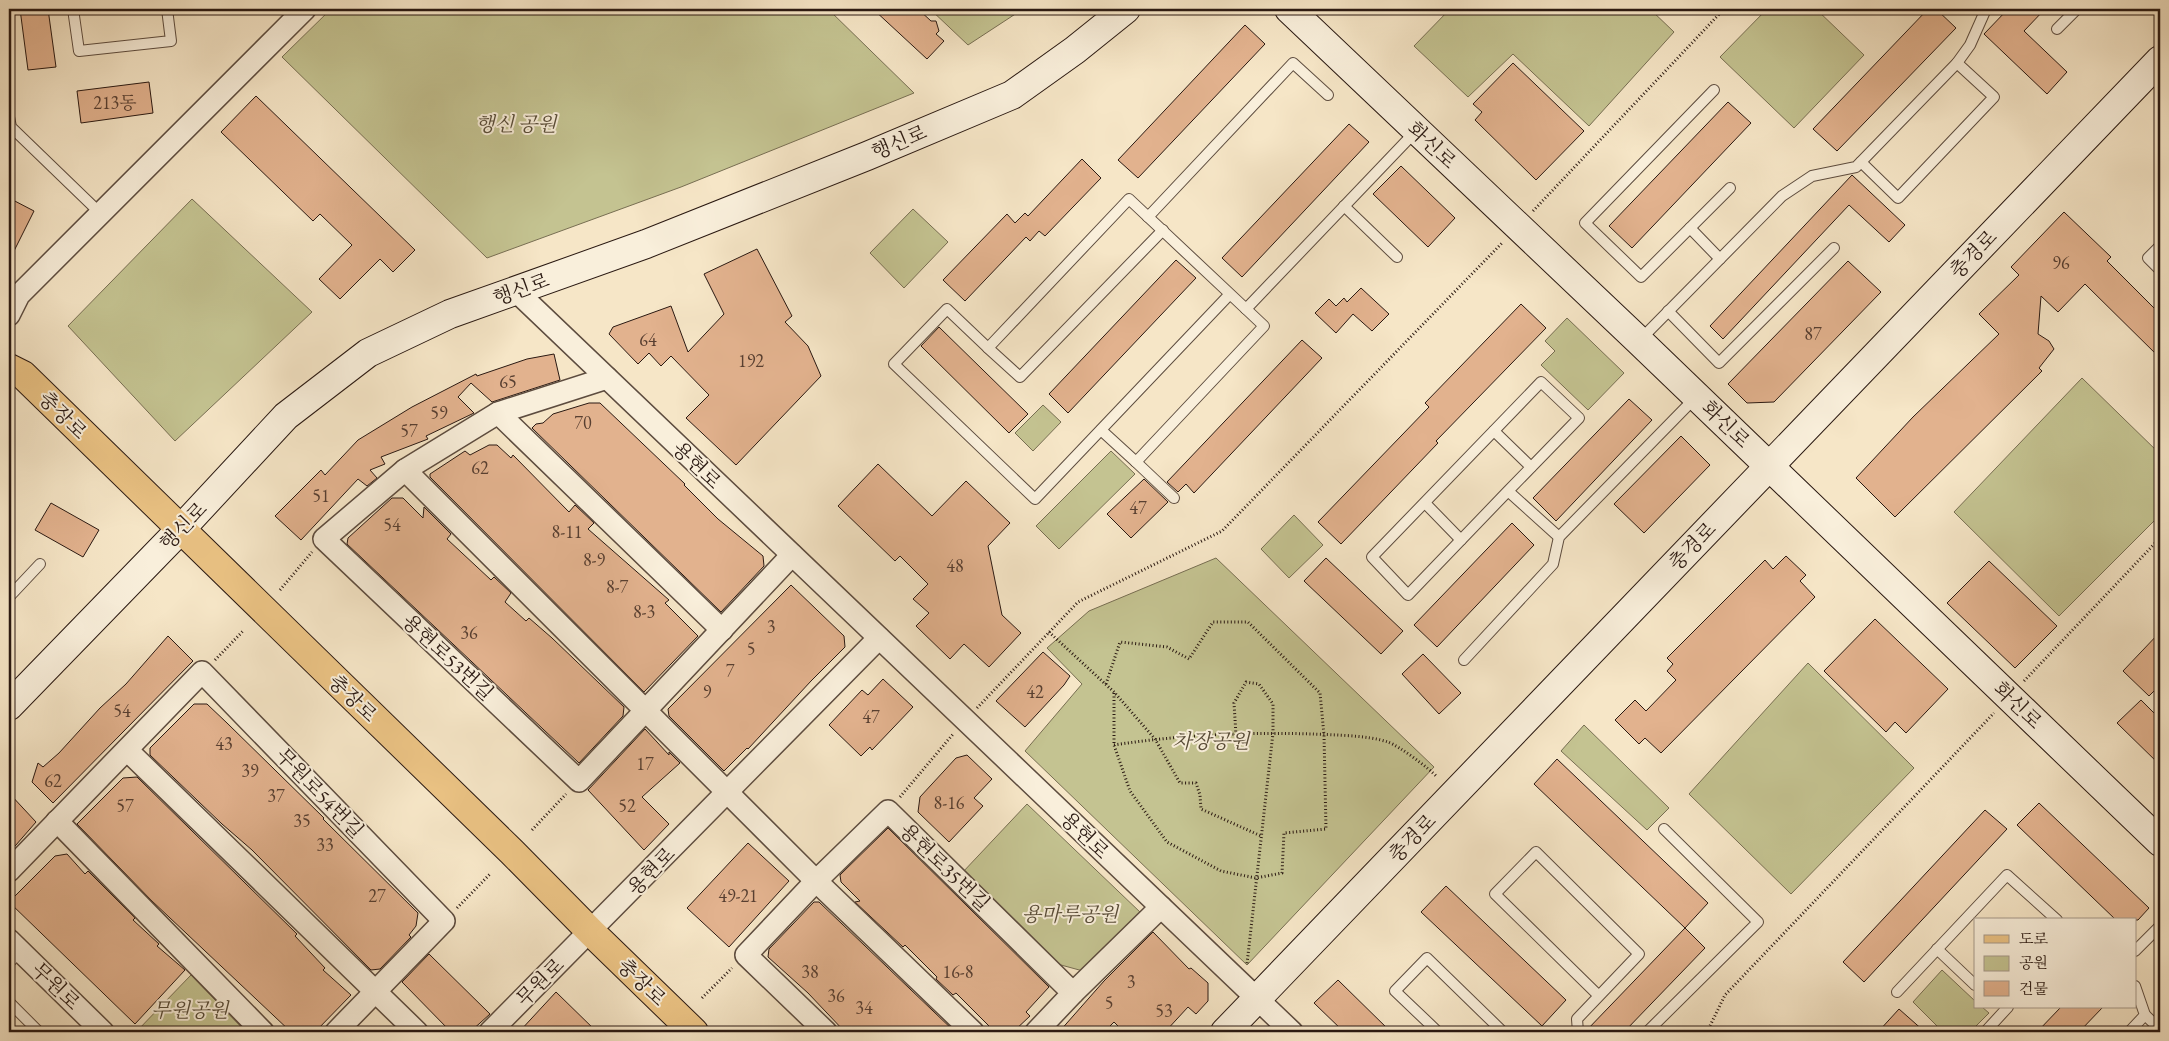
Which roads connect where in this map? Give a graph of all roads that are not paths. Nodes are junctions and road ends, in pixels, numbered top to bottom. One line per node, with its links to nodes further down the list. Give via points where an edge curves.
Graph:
1 (73, 9): 2 (lane, via 79,51 171,41)
2 (167, 9)
3 (305, 9): 18 (street)
4 (1126, 9): 27 (main road, 행신로, via 1012,95 646,244)
5 (1289, 9): 14 (main road, 화신로)
6 (1986, 9): 10 (lane, via 1970,45)
7 (2077, 9): 8 (lane)
8 (2057, 29)
9 (2160, 60): 41 (main road, 충경로)
10 (1957, 63): 15 (lane); 15 (lane, via 1994,97 1898,198)
11 (1714, 90): 20 (lane, via 1584,223 1641,277)
12 (1328, 95): 19 (lane, via 1293,63)
13 (9, 117): 18 (lane, via 11,127)
14 (1416, 130): 17 (lane); 32 (main road, 화신로)
15 (1861, 162): 25 (lane, via 1856,167 1812,176 1782,196)
16 (1730, 188): 20 (lane)
17 (1344, 206): 24 (lane); 29 (lane)
18 (100, 213): 31 (street, via 19,295)
19 (1148, 217): 21 (lane); 33 (lane, via 1130,199)
20 (1690, 228): 25 (lane)
21 (1163, 230): 28 (lane); 33 (lane, via 1020,377)
22 (2160, 246): 26 (lane, via 2148,258)
23 (1834, 248): 30 (lane, via 1719,363)
24 (1397, 258)
25 (1720, 259): 30 (lane)
26 (2160, 270)
27 (516, 291): 35 (street, 용현로); 47 (main road, 행신로, via 450,314 368,353 286,416)
28 (1230, 294): 29 (lane); 38 (lane)
29 (1246, 309): 40 (lane, via 1264,326)
30 (1668, 311): 32 (lane)
31 (9, 315)
32 (1639, 341): 36 (main road, 화신로)
33 (988, 348): 38 (lane, via 947,309 894,364 1035,499)
34 (9, 368): 47 (main road, 충장로, via 23,376)
35 (607, 378): 37 (street); 50 (street, 용현로)
36 (1696, 396): 41 (main road, 화신로); 48 (lane)
37 (498, 413): 43 (street); 53 (street)
38 (1101, 430): 40 (lane)
39 (1494, 431): 42 (lane); 42 (lane, via 1541,382 1579,418); 46 (lane)
40 (1136, 462): 45 (lane)
41 (1769, 466): 62 (main road, 화신로); 78 (main road, 충경로)
42 (1531, 467): 44 (lane)
43 (406, 470): 57 (street); 57 (street, 용현로53번길, via 324,539 579,781)
44 (1508, 491): 48 (lane); 49 (lane)
45 (1174, 498)
46 (1425, 503): 49 (lane); 49 (lane, via 1372,557 1408,595)
47 (180, 530): 56 (main road, 행신로); 68 (main road, 충장로, via 505,845)
48 (1559, 537): 55 (lane, via 1552,564)
49 (1461, 540)
50 (792, 555): 53 (street); 54 (street, 용현로)
51 (40, 564): 52 (lane)
52 (9, 597)
53 (722, 630): 57 (street)
54 (879, 638): 59 (street, 용현로); 65 (street, 용현로)
55 (1464, 660)
56 (9, 706)
57 (646, 710): 59 (street)
58 (127, 750): 60 (street); 74 (street); 74 (street, 무원로54번길, via 202,672 444,921)
59 (727, 792): 64 (street); 68 (street, 용현로)
60 (57, 822): 63 (street); 85 (street)
61 (1664, 829): 98 (lane, via 1758,922)
62 (2160, 842)
63 (9, 871)
64 (816, 881): 76 (street, 용현로35번길, via 888,811); 90 (street, 용현로35번길, via 746,955); 91 (street)
65 (1161, 907): 76 (street); 78 (street, 용현로)
66 (2055, 918): 69 (lane, via 2007,875)
67 (2160, 926): 70 (lane)
68 (590, 932): 88 (street, 무원로); 89 (main road, 충장로)
69 (1937, 949): 72 (lane); 75 (lane)
70 (2136, 950)
71 (13, 951): 84 (street, 무원로)
72 (1974, 984)
73 (2136, 989): 81 (lane)
74 (376, 991): 86 (street); 87 (street)
75 (1897, 992)
76 (1073, 993): 92 (street)
77 (1599, 996): 77 (lane, via 1639,954 1536,852 1494,894); 97 (lane, via 1577,1018)
78 (1257, 999): 93 (main road, 충경로); 94 (street, 용현로)
79 (9, 1002): 83 (lane)
80 (2004, 1009): 99 (lane)
81 (2145, 1015): 82 (lane); 100 (lane)
82 (2160, 1029)
83 (39, 1032)
84 (103, 1032)
85 (263, 1032)
86 (336, 1032)
87 (417, 1032)
88 (490, 1032)
89 (694, 1032)
90 (826, 1032)
91 (973, 1032)
92 (1036, 1032)
93 (1225, 1032)
94 (1292, 1032)
95 (1438, 1032): 96 (lane, via 1395,991 1427,958)
96 (1503, 1032)
97 (1578, 1032)
98 (1648, 1032)
99 (1985, 1032)
100 (2129, 1032)

